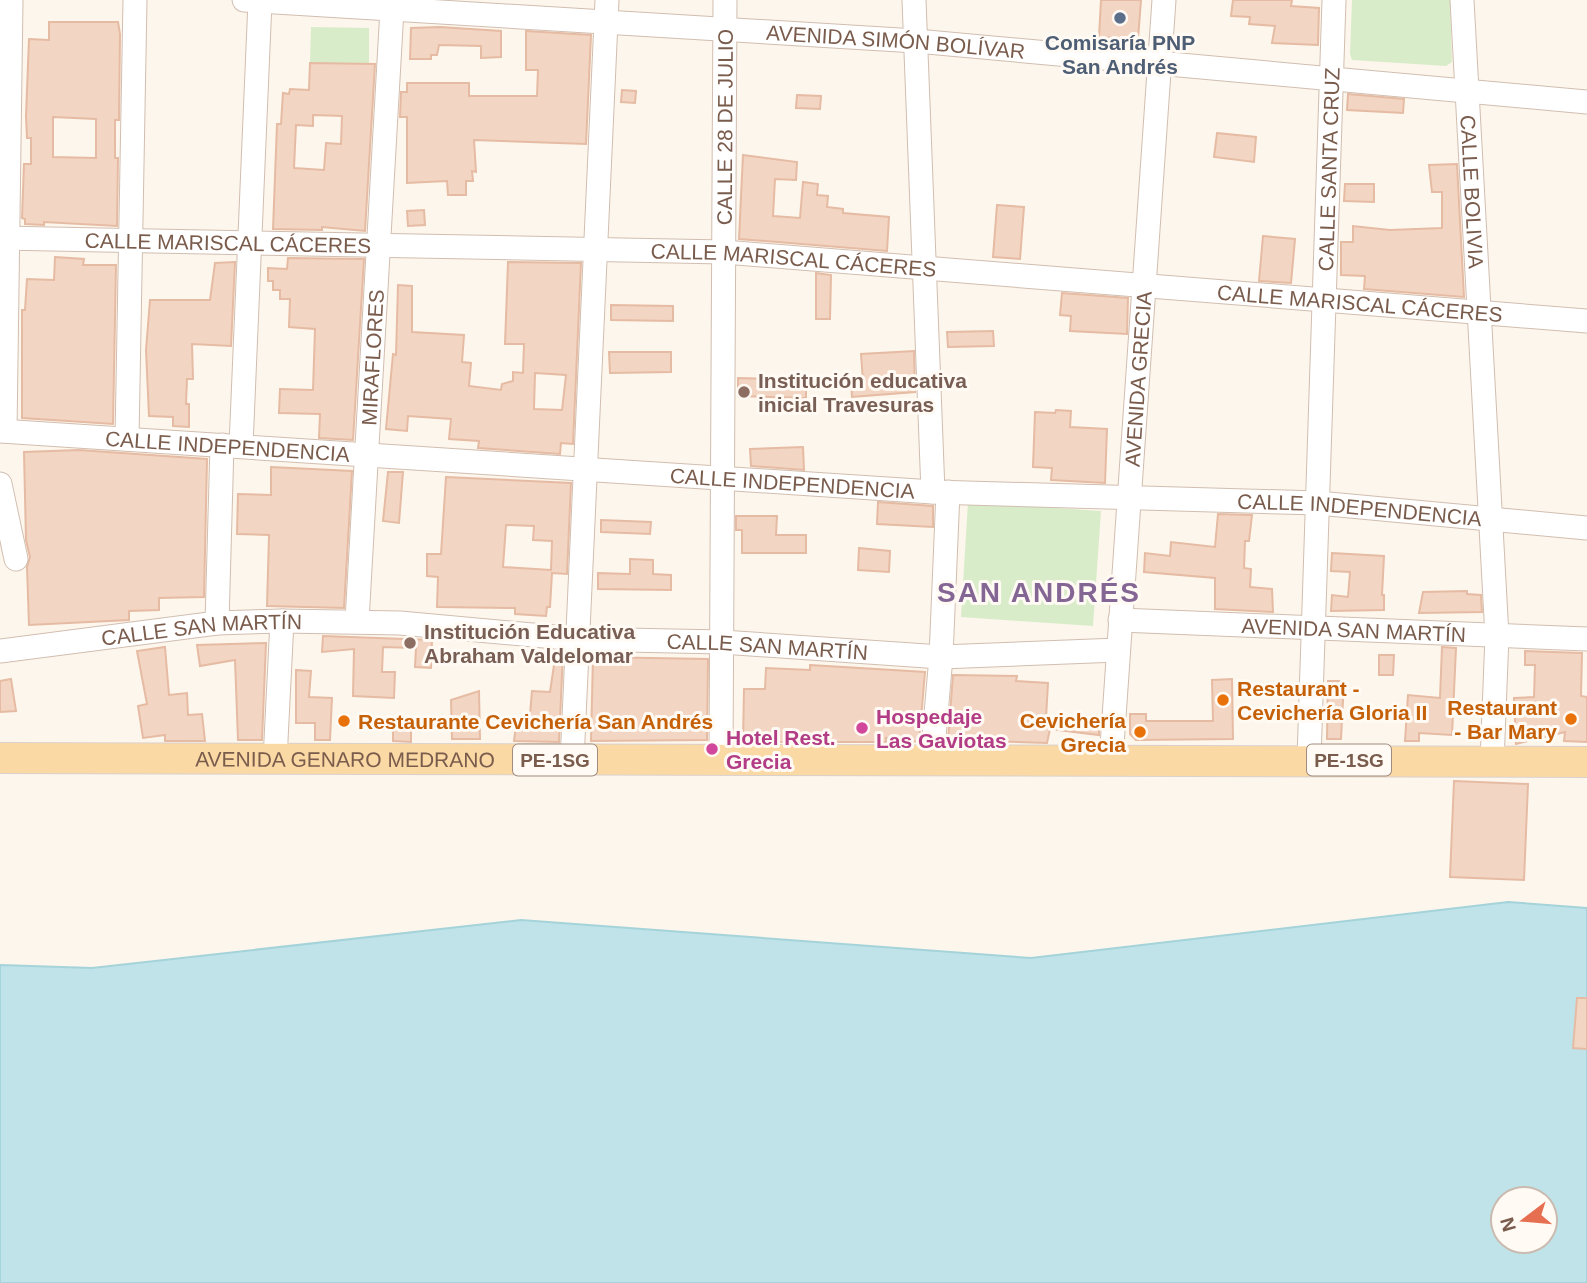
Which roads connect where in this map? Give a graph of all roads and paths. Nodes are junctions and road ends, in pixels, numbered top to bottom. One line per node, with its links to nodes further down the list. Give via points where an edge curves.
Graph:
1 (11, 0): 18 (street)
2 (135, 0): 19 (street)
3 (725, 0): 12 (street, CALLE 28 DE JULIO)
4 (914, 0): 13 (street)
5 (1164, 0): 14 (street, AVENIDA GRECIA)
6 (1334, 0): 15 (street, CALLE SANTA CRUZ)
7 (1462, 0): 16 (street, CALLE BOLIVIA)
8 (252, 1): 9 (street, AVENIDA SIMÓN BOLÍVAR); 20 (street)
9 (346, 3): 10 (street, AVENIDA SIMÓN BOLÍVAR)
10 (392, 9): 11 (street, AVENIDA SIMÓN BOLÍVAR); 21 (street, MIRAFLORES)
11 (607, 11): 12 (street, AVENIDA SIMÓN BOLÍVAR); 22 (street)
12 (725, 30): 13 (street, AVENIDA SIMÓN BOLÍVAR); 23 (street, CALLE 28 DE JULIO)
13 (916, 41): 14 (street, AVENIDA SIMÓN BOLÍVAR); 24 (street)
14 (1160, 65): 15 (street, AVENIDA SIMÓN BOLÍVAR); 25 (street, AVENIDA GRECIA)
15 (1332, 77): 16 (street, AVENIDA SIMÓN BOLÍVAR); 26 (street, CALLE SANTA CRUZ)
16 (1467, 92): 17 (street, AVENIDA SIMÓN BOLÍVAR); 27 (street, CALLE BOLIVIA)
17 (1587, 102)
18 (3, 238): 19 (street, CALLE MARISCAL CÁCERES); 29 (street)
19 (131, 240): 20 (street, CALLE MARISCAL CÁCERES); 30 (street)
20 (250, 242): 21 (street, CALLE MARISCAL CÁCERES); 31 (street)
21 (378, 245): 22 (street, CALLE MARISCAL CÁCERES); 32 (street, MIRAFLORES)
22 (596, 249): 23 (street, CALLE MARISCAL CÁCERES); 33 (street)
23 (724, 252): 24 (street, CALLE MARISCAL CÁCERES); 34 (street, CALLE 28 DE JULIO)
24 (926, 268): 25 (street, CALLE MARISCAL CÁCERES); 36 (street)
25 (1144, 286): 26 (street, CALLE MARISCAL CÁCERES); 37 (street, AVENIDA GRECIA)
26 (1324, 300): 27 (street, CALLE MARISCAL CÁCERES); 38 (street, CALLE SANTA CRUZ)
27 (1481, 313): 28 (street, CALLE MARISCAL CÁCERES); 39 (street, CALLE BOLIVIA)
28 (1587, 321)
29 (2, 431): 30 (street, CALLE INDEPENDENCIA)
30 (127, 439): 31 (street, CALLE INDEPENDENCIA)
31 (232, 446): 32 (street, CALLE INDEPENDENCIA); 45 (street)
32 (366, 454): 33 (street, CALLE INDEPENDENCIA); 43 (street, MIRAFLORES)
33 (585, 469): 34 (street, CALLE INDEPENDENCIA); 48 (street)
34 (723, 478): 36 (street, CALLE INDEPENDENCIA); 50 (street, CALLE 28 DE JULIO)
35 (0, 484): 41 (street)
36 (941, 492): 37 (street, CALLE INDEPENDENCIA); 53 (street)
37 (1128, 497): 38 (street, CALLE INDEPENDENCIA); 44 (street, AVENIDA GRECIA)
38 (1318, 503): 39 (street, CALLE INDEPENDENCIA); 46 (street, CALLE SANTA CRUZ)
39 (1491, 517): 40 (street, CALLE INDEPENDENCIA); 47 (street, CALLE BOLIVIA)
40 (1587, 528)
41 (16, 559)
42 (282, 621): 43 (street, CALLE SAN MARTÍN); 45 (street, CALLE SAN MARTÍN); 58 (street)
43 (357, 621): 48 (street, CALLE SAN MARTÍN)
44 (1120, 621): 46 (street, AVENIDA SAN MARTÍN); 51 (street, AVENIDA GRECIA)
45 (218, 623): 52 (street, CALLE SAN MARTÍN)
46 (1313, 628): 47 (street, AVENIDA SAN MARTÍN); 57 (street, CALLE SANTA CRUZ)
47 (1497, 636): 49 (street, AVENIDA SAN MARTÍN); 61 (street, CALLE BOLIVIA)
48 (576, 639): 50 (street, CALLE SAN MARTÍN); 60 (street)
49 (1587, 639)
50 (722, 642): 53 (street, CALLE SAN MARTÍN); 55 (street, CALLE 28 DE JULIO)
51 (1118, 650): 53 (street, CALLE SAN MARTÍN); 59 (street, AVENIDA GRECIA)
52 (0, 651)
53 (941, 657): 56 (street)
54 (0, 758): 58 (main road, AVENIDA GENARO MEDRANO / PE-1SG)
55 (721, 759): 56 (main road, AVENIDA GENARO MEDRANO / PE-1SG); 60 (main road, AVENIDA GENARO MEDRANO / PE-1SG)
56 (932, 759): 59 (main road, AVENIDA GENARO MEDRANO / PE-1SG)
57 (1309, 759): 59 (main road, PE-1SG); 61 (main road, PE-1SG)
58 (275, 760): 60 (main road, AVENIDA GENARO MEDRANO / PE-1SG)
59 (1111, 760)
60 (572, 761)
61 (1492, 762): 62 (main road, PE-1SG)
62 (1587, 762)

